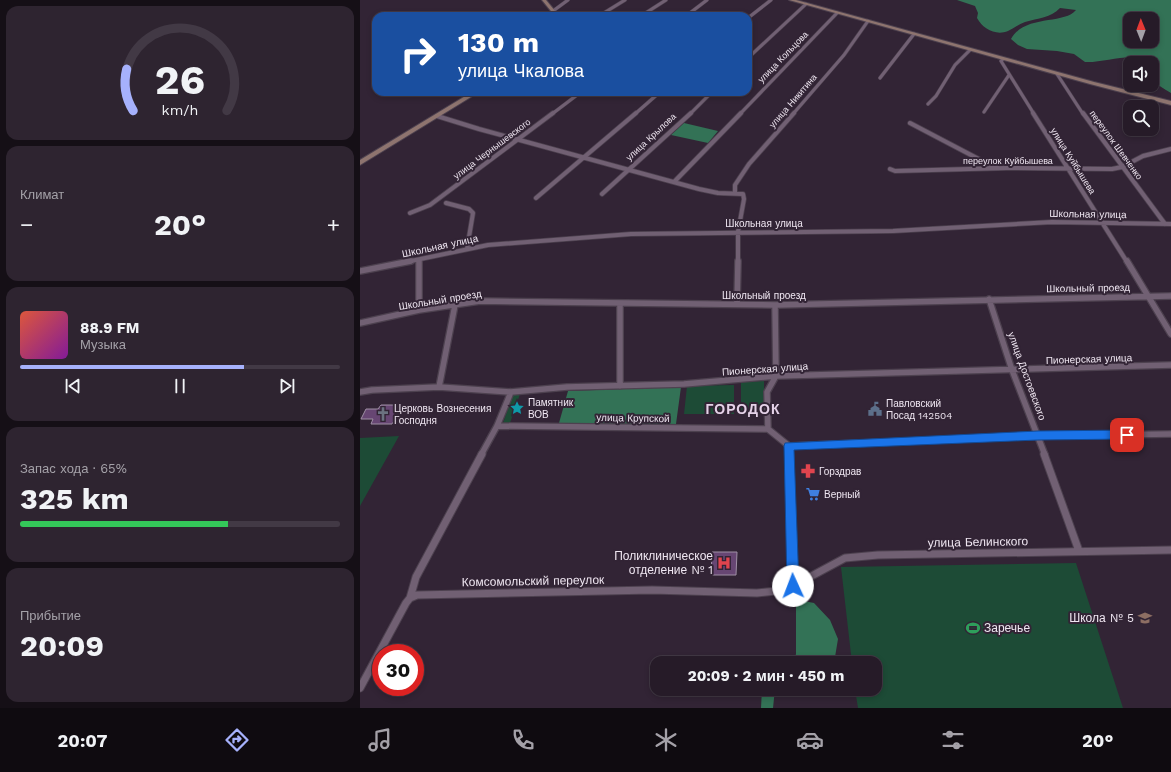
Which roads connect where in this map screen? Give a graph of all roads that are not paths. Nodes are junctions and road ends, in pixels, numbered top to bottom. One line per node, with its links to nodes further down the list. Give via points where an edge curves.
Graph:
1 (544, 0): 9 (street)
2 (568, 0): 9 (street)
3 (625, 0): 10 (street)
4 (666, 0): 11 (street)
5 (707, 0): 12 (street)
6 (771, 0): 14 (street)
7 (791, 0): 8 (street)
8 (806, 4): 13 (street); 18 (street)
9 (553, 11)
10 (606, 12)
11 (647, 12)
12 (691, 12)
13 (837, 13): 15 (street); 41 (street, улица Кольцова)
14 (752, 15)
15 (868, 22): 16 (street); 42 (street, улица Никитина, via 844,55 749,164 735,185)
16 (914, 34): 17 (street); 22 (street)
17 (970, 50): 19 (street); 28 (street, via 955,66)
18 (752, 54)
19 (1003, 59): 20 (street); 21 (street, улица Куйбышева, via 1003,65)
20 (1057, 74): 27 (street); 36 (street, переулок Шевченко)
21 (1009, 75): 29 (street); 40 (street, улица Куйбышева)
22 (880, 78)
23 (470, 96): 30 (street)
24 (576, 96): 32 (street, улица Чернышевского)
25 (655, 96): 34 (street)
26 (708, 96): 38 (street, улица Крылова)
27 (1171, 103)
28 (928, 104)
29 (984, 112)
30 (437, 116): 32 (street); 35 (street)
31 (910, 123): 37 (street, via 992,166)
32 (519, 139): 34 (street); 46 (street, улица Чернышевского, via 430,205)
33 (1171, 149): 36 (street, переулок Куйбышева, via 1143,156)
34 (584, 157): 38 (street); 44 (street)
35 (360, 163)
36 (1122, 167): 40 (street, переулок Куйбышева); 48 (street, переулок Шевченко)
37 (1007, 168): 39 (street, переулок Куйбышева, via 895,171); 40 (street, переулок Куйбышева)
38 (629, 169): 41 (street); 43 (street, улица Крылова)
39 (890, 169)
40 (1068, 169): 47 (street, улица Куйбышева)
41 (675, 181): 42 (street, via 718,193)
42 (735, 193): 50 (street, via 743,194 744,199)
43 (602, 194)
44 (536, 198)
45 (446, 203): 51 (street, via 469,209 473,213)
46 (410, 213)
47 (1104, 224): 48 (street, Школьная улица); 50 (street, Школьная улица, via 1052,222 893,231); 54 (street, улица Куйбышева)
48 (1165, 224): 49 (street, Школьная улица)
49 (1171, 224)
50 (738, 232): 51 (street, Школьная улица, via 569,238 509,242); 58 (street)
51 (467, 250): 52 (street, Школьная улица)
52 (419, 260): 53 (street, Школьная улица); 61 (street)
53 (360, 270)
54 (1148, 296): 55 (street, Школьный проезд); 56 (street, Школьный проезд); 63 (street, улица Куйбышева)
55 (1171, 296)
56 (989, 299): 60 (street, Школьный проезд); 65 (street, улица Достоевского)
57 (620, 303): 58 (street, Школьный проезд); 59 (street, Школьный проезд, via 480,301); 67 (street)
58 (737, 304): 60 (street, Школьный проезд)
59 (455, 305): 61 (street, Школьный проезд); 68 (street)
60 (775, 305): 66 (street)
61 (419, 310): 62 (street, Школьный проезд)
62 (360, 323)
63 (1171, 334)
64 (1171, 365): 65 (street, Пионерская улица)
65 (1012, 370): 66 (street, Пионерская улица); 74 (street, улица Достоевского)
66 (776, 376): 67 (street, Пионерская улица, via 684,384); 72 (street, via 767,392)
67 (620, 386): 70 (street, Пионерская улица)
68 (439, 387): 69 (street, Пионерская улица); 70 (street, Пионерская улица)
69 (360, 392)
70 (511, 392): 71 (street)
71 (497, 426): 72 (street, улица Крупской); 79 (street, via 416,577)
72 (768, 429): 75 (street)
73 (1171, 434): 74 (street)
74 (1038, 436): 75 (street); 77 (street, улица Достоевского)
75 (789, 446): 78 (street)
76 (1171, 550): 77 (street, улица Белинского)
77 (1079, 551): 78 (street, улица Белинского, via 878,555 845,558)
78 (793, 586): 79 (street, Комсомольский переулок, via 757,593 652,590)
79 (414, 596): 80 (street, via 406,603)
80 (360, 688)

